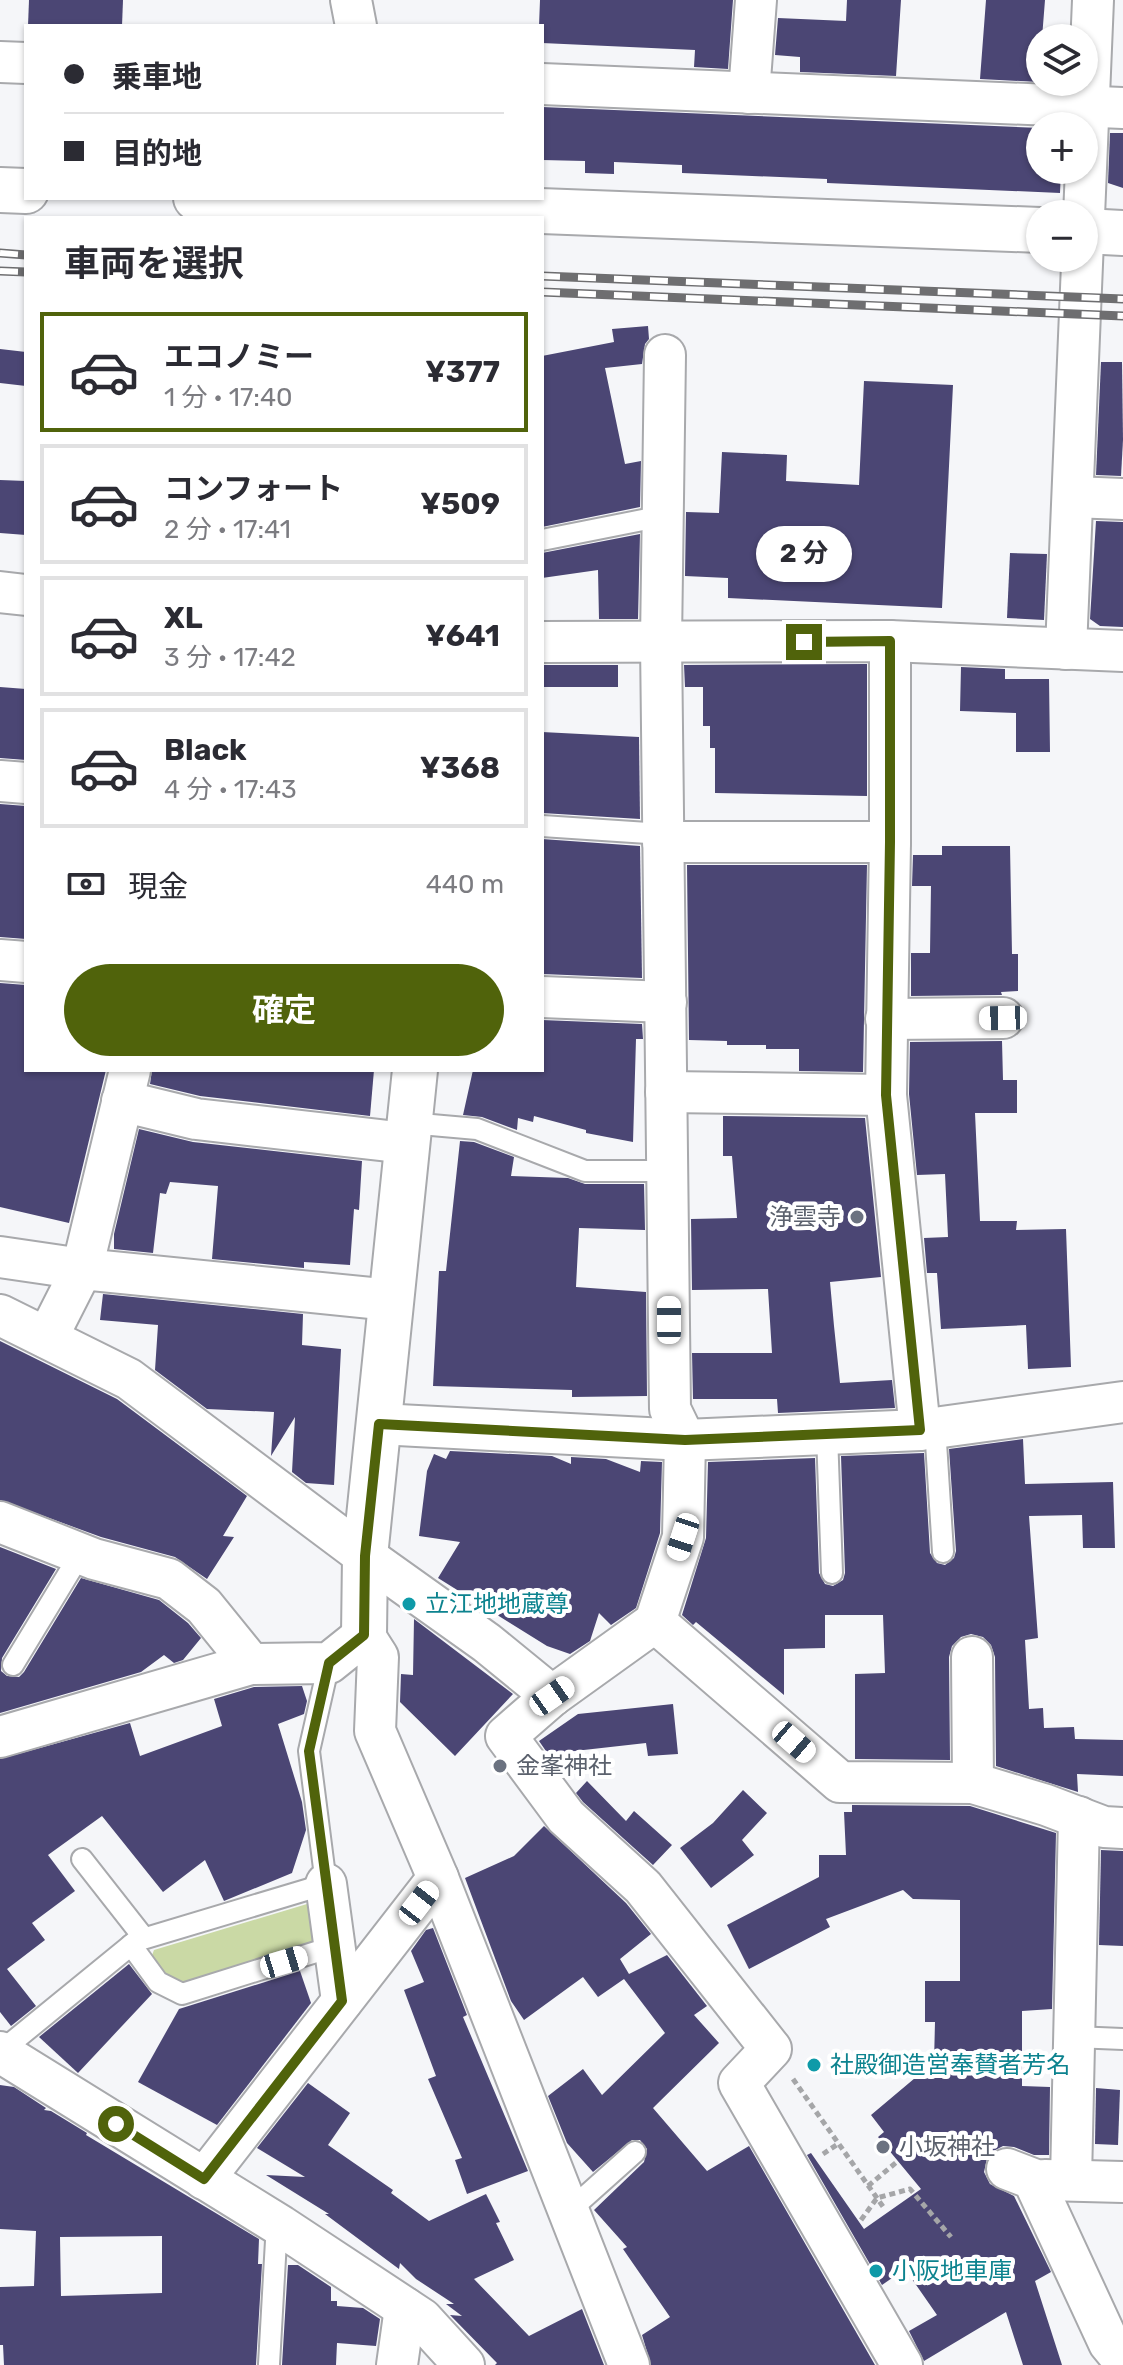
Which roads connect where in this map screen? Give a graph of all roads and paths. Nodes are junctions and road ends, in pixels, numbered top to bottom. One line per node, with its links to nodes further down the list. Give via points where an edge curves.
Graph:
1 (351, 0): 4 (street)
2 (756, 0): 8 (street)
3 (1093, 0): 9 (street)
4 (356, 24)
5 (0, 62): 6 (street)
6 (24, 63)
7 (544, 84): 8 (street)
8 (749, 93): 9 (street)
9 (1105, 108): 14 (street)
10 (0, 190): 11 (street)
11 (24, 191)
12 (239, 200): 13 (street)
13 (390, 207): 15 (street)
14 (1098, 216)
15 (1026, 230)
16 (1093, 272): 18 (street)
17 (665, 355): 20 (street)
18 (1073, 497): 19 (street); 27 (street)
19 (1123, 499)
20 (663, 516): 21 (lane); 26 (street)
21 (544, 540)
22 (0, 592): 23 (street)
23 (24, 595)
24 (890, 641): 26 (street); 27 (street); 33 (street)
25 (544, 642): 26 (street)
26 (661, 642): 32 (street)
27 (1066, 649): 28 (street)
28 (1123, 651)
29 (0, 781): 30 (street)
30 (24, 783)
31 (544, 826): 32 (lane)
32 (663, 838): 33 (street); 37 (street)
33 (890, 842): 39 (street)
34 (0, 960): 35 (street)
35 (24, 962)
36 (544, 997): 37 (street)
37 (666, 1002): 42 (street)
38 (1003, 1018): 39 (street)
39 (886, 1019): 43 (street)
40 (415, 1072): 44 (street)
41 (126, 1085): 44 (street, via 196,1119); 47 (street)
42 (666, 1092): 43 (street); 45 (street)
43 (886, 1095): 53 (street)
44 (408, 1133): 45 (lane, via 477,1129 585,1171); 48 (street)
45 (667, 1171): 55 (street, via 670,1409)
46 (0, 1257): 47 (street)
47 (82, 1269): 48 (street); 50 (street)
48 (391, 1300): 52 (street)
49 (0, 1315): 50 (street)
50 (47, 1338): 59 (street, via 129,1379)
51 (1123, 1402): 53 (street)
52 (379, 1424): 55 (street); 59 (street)
53 (928, 1428): 54 (street); 57 (lane)
54 (827, 1434): 55 (street); 60 (lane)
55 (685, 1440): 61 (street, via 683,1537)
56 (0, 1522): 58 (street)
57 (943, 1552)
58 (81, 1553): 65 (street, via 169,1579 204,1606); 66 (lane)
59 (365, 1556): 62 (street); 67 (street)
60 (832, 1573)
61 (655, 1622): 67 (street); 69 (street, via 840,1782)
62 (364, 1635): 64 (street); 73 (street, via 378,1657 375,1731)
63 (972, 1657): 69 (street)
64 (329, 1663): 65 (street); 74 (lane, via 309,1751)
65 (251, 1664): 68 (street)
66 (13, 1665)
67 (552, 1696): 80 (street, via 506,1736 566,1817 643,1887)
68 (0, 1737)
69 (973, 1783): 70 (street)
70 (1079, 1817): 71 (street); 78 (street)
71 (1123, 1828)
72 (82, 1859): 75 (lane)
73 (438, 1878): 77 (street); 92 (street)
74 (326, 1884): 75 (lane); 76 (street)
75 (138, 1941): 76 (lane, via 158,1982 182,1994); 81 (lane)
76 (335, 1946): 77 (street)
77 (342, 2001): 87 (street)
78 (1074, 2037): 79 (lane); 86 (street)
79 (1123, 2039)
80 (771, 2049): 82 (path); 102 (street, via 739,2083)
81 (0, 2052): 87 (street)
82 (838, 2144): 84 (path); 89 (path)
83 (635, 2152): 92 (lane)
84 (816, 2159)
85 (898, 2161): 89 (path)
86 (1037, 2176): 88 (street); 97 (street, via 1109,2343)
87 (204, 2179): 93 (street)
88 (1123, 2182)
89 (868, 2186): 90 (path)
90 (877, 2198): 91 (path); 94 (path); 95 (path, via 910,2189)
91 (884, 2208)
92 (569, 2211): 101 (street)
93 (277, 2223): 96 (street); 98 (lane)
94 (858, 2224)
95 (951, 2237)
96 (405, 2308): 99 (street); 100 (street)
97 (1123, 2360)
98 (269, 2364)
99 (397, 2365)
100 (464, 2365)
101 (629, 2365)
102 (902, 2365)

